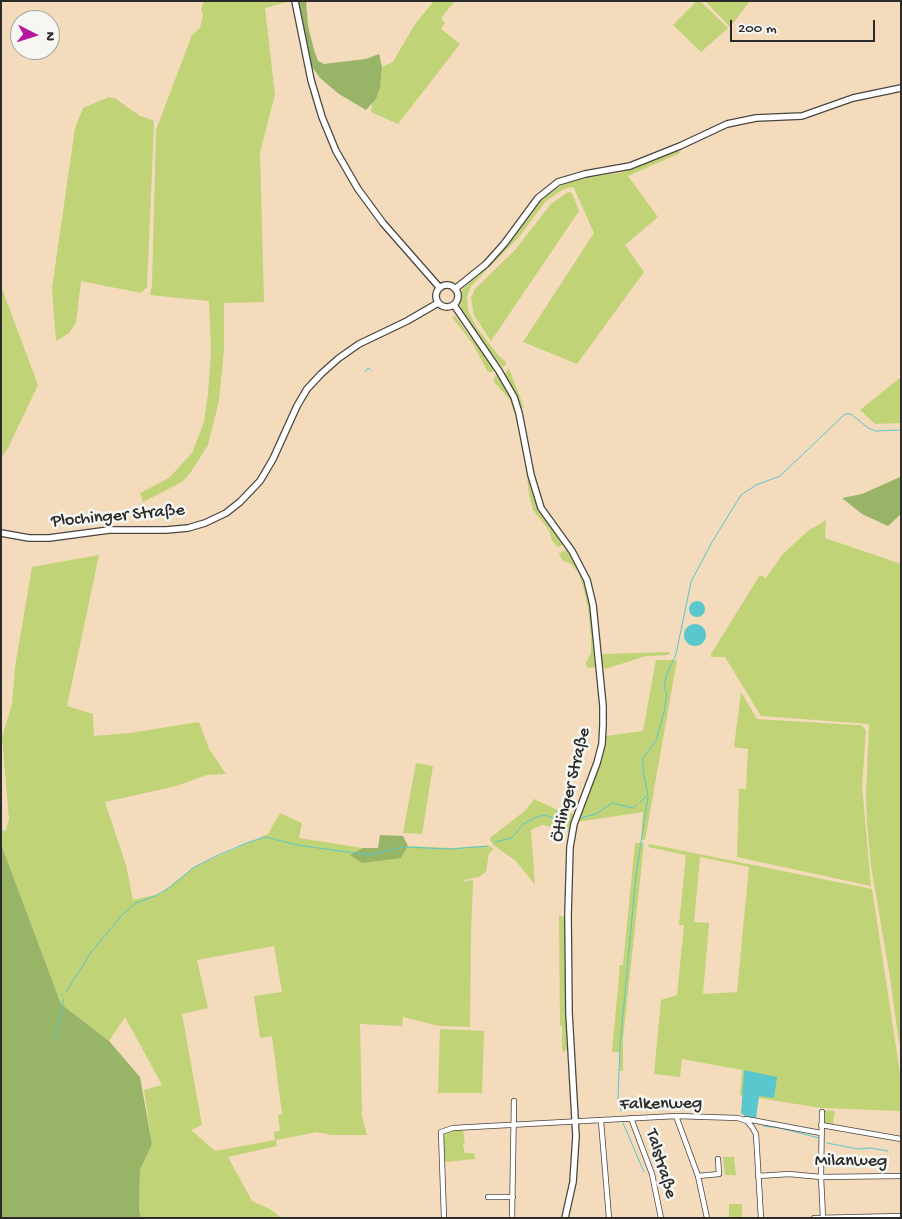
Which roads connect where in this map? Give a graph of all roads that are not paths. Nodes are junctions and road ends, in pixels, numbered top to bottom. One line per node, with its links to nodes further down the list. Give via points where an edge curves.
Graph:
1 (296, 1): 3 (street, via 311,80 336,151 366,201)
2 (901, 88): 4 (street, via 853,98 802,116 738,121 630,166 571,178 549,188 538,198 495,254)
3 (440, 288): 4 (street, via 447,285); 5 (street, via 436,297)
4 (455, 289): 6 (street, via 458,298)
5 (438, 303): 6 (street, via 445,307); 7 (street, Plochinger Straße, via 359,344 321,374 297,406 260,481 226,513 188,528 166,530 109,530 49,538)
6 (454, 305): 14 (street, Ötlinger Straße, via 514,397 541,508 581,566 593,605 603,706 602,744 574,824 570,847 569,995)
7 (1, 533)
8 (514, 1101): 15 (street)
9 (822, 1112): 16 (street)
10 (676, 1116): 11 (street, Falkenweg); 12 (street, Falkenweg); 22 (street)
11 (631, 1118): 13 (street, Falkenweg); 34 (street, Talstraße, via 652,1174)
12 (738, 1118): 17 (street); 23 (street, Falkenweg, via 747,1121 756,1134)
13 (601, 1121): 14 (street, Falkenweg); 33 (street)
14 (576, 1122): 15 (street, Falkenweg); 32 (street, Ötlinger Straße, via 575,1168)
15 (514, 1124): 27 (street); 30 (street, Falkenweg, via 454,1128 441,1132)
16 (821, 1125): 17 (street); 18 (street)
17 (821, 1133): 25 (street)
18 (901, 1139)
19 (718, 1159): 22 (street, via 719,1174)
20 (800, 1168): 21 (street, Milanweg)
21 (800, 1175): 23 (street, Milanweg); 25 (street, Milanweg)
22 (698, 1176): 35 (street)
23 (758, 1176): 36 (street)
24 (901, 1176): 25 (street, Milanweg)
25 (821, 1177): 29 (street)
26 (488, 1197): 27 (street)
27 (513, 1197): 31 (street)
28 (901, 1216): 29 (street)
29 (823, 1217): 37 (street)
30 (444, 1218)
31 (512, 1218)
32 (565, 1218)
33 (609, 1218)
34 (661, 1218)
35 (706, 1218)
36 (761, 1218)
37 (814, 1218)

